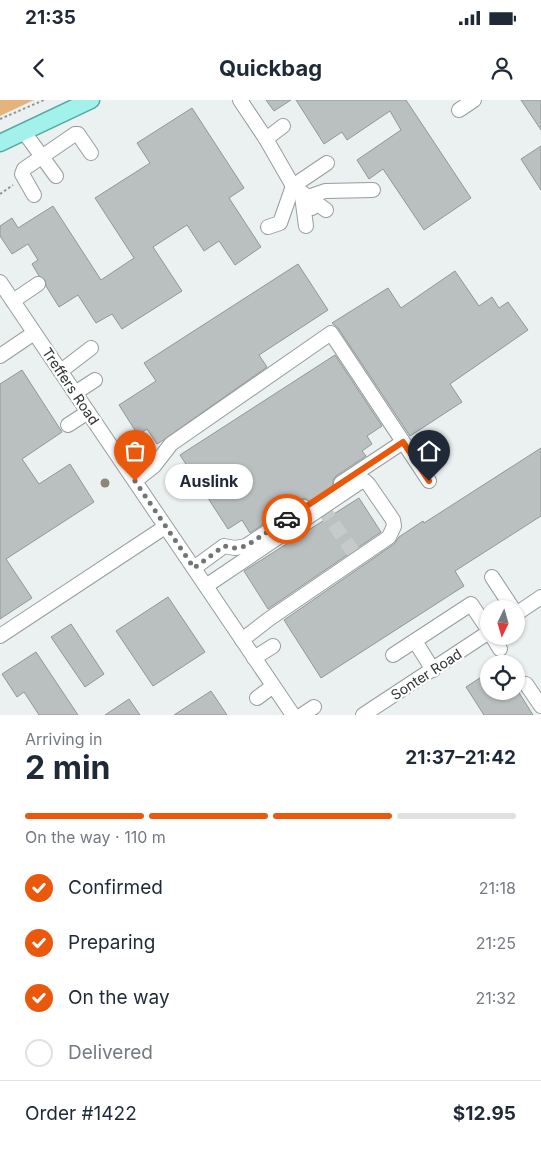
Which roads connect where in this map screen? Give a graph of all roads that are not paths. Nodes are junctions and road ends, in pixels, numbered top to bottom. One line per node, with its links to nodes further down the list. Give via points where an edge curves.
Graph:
1 (91, 100): 6 (main road)
2 (240, 100): 7 (street)
3 (474, 100): 4 (street)
4 (459, 110)
5 (283, 126): 7 (street)
6 (24, 132): 8 (main road); 10 (street)
7 (266, 139): 15 (street)
8 (0, 143)
9 (91, 153): 10 (street, via 75,134)
10 (42, 156): 12 (street); 14 (street, via 22,174)
11 (327, 162): 15 (street)
12 (56, 176)
13 (373, 190): 15 (street, via 325,191)
14 (34, 195)
15 (304, 196): 16 (street); 17 (street); 18 (street, via 280,223)
16 (326, 210)
17 (306, 226)
18 (268, 227)
19 (0, 282): 21 (street, Treffers Road)
20 (38, 284): 21 (street)
21 (13, 301): 22 (street, Treffers Road)
22 (34, 333): 24 (street); 25 (street, Treffers Road)
23 (92, 348): 25 (street)
24 (0, 356)
25 (61, 371): 27 (street, Treffers Road)
26 (95, 380): 27 (street)
27 (75, 393): 28 (street, Treffers Road)
28 (88, 412): 29 (street); 31 (street, Treffers Road)
29 (68, 425)
30 (403, 442): 31 (street, via 331,333 171,444 154,466); 32 (street); 34 (street, via 246,546 224,546)
31 (135, 481): 33 (street, Treffers Road)
32 (429, 481)
33 (165, 527): 34 (street, Treffers Road); 41 (street)
34 (194, 568): 36 (street, Treffers Road)
35 (492, 577): 38 (street)
36 (206, 586): 43 (street, Treffers Road); 43 (street, via 360,482 369,484 393,520 389,537)
37 (541, 597): 39 (street)
38 (507, 600)
39 (525, 608)
40 (480, 618): 44 (street, via 471,604)
41 (0, 636)
42 (480, 638): 50 (street, Sonter Road)
43 (242, 640): 49 (street, Treffers Road)
44 (415, 641): 48 (street); 50 (street)
45 (498, 645): 47 (street)
46 (272, 646): 49 (street)
47 (500, 648)
48 (393, 655)
49 (254, 658): 52 (street, Treffers Road)
50 (433, 670): 58 (street, Sonter Road)
51 (526, 684): 54 (street)
52 (273, 686): 53 (street); 56 (street, Treffers Road)
53 (257, 698)
54 (541, 706)
55 (314, 707): 57 (street)
56 (292, 715)
57 (302, 715)
58 (363, 715)

